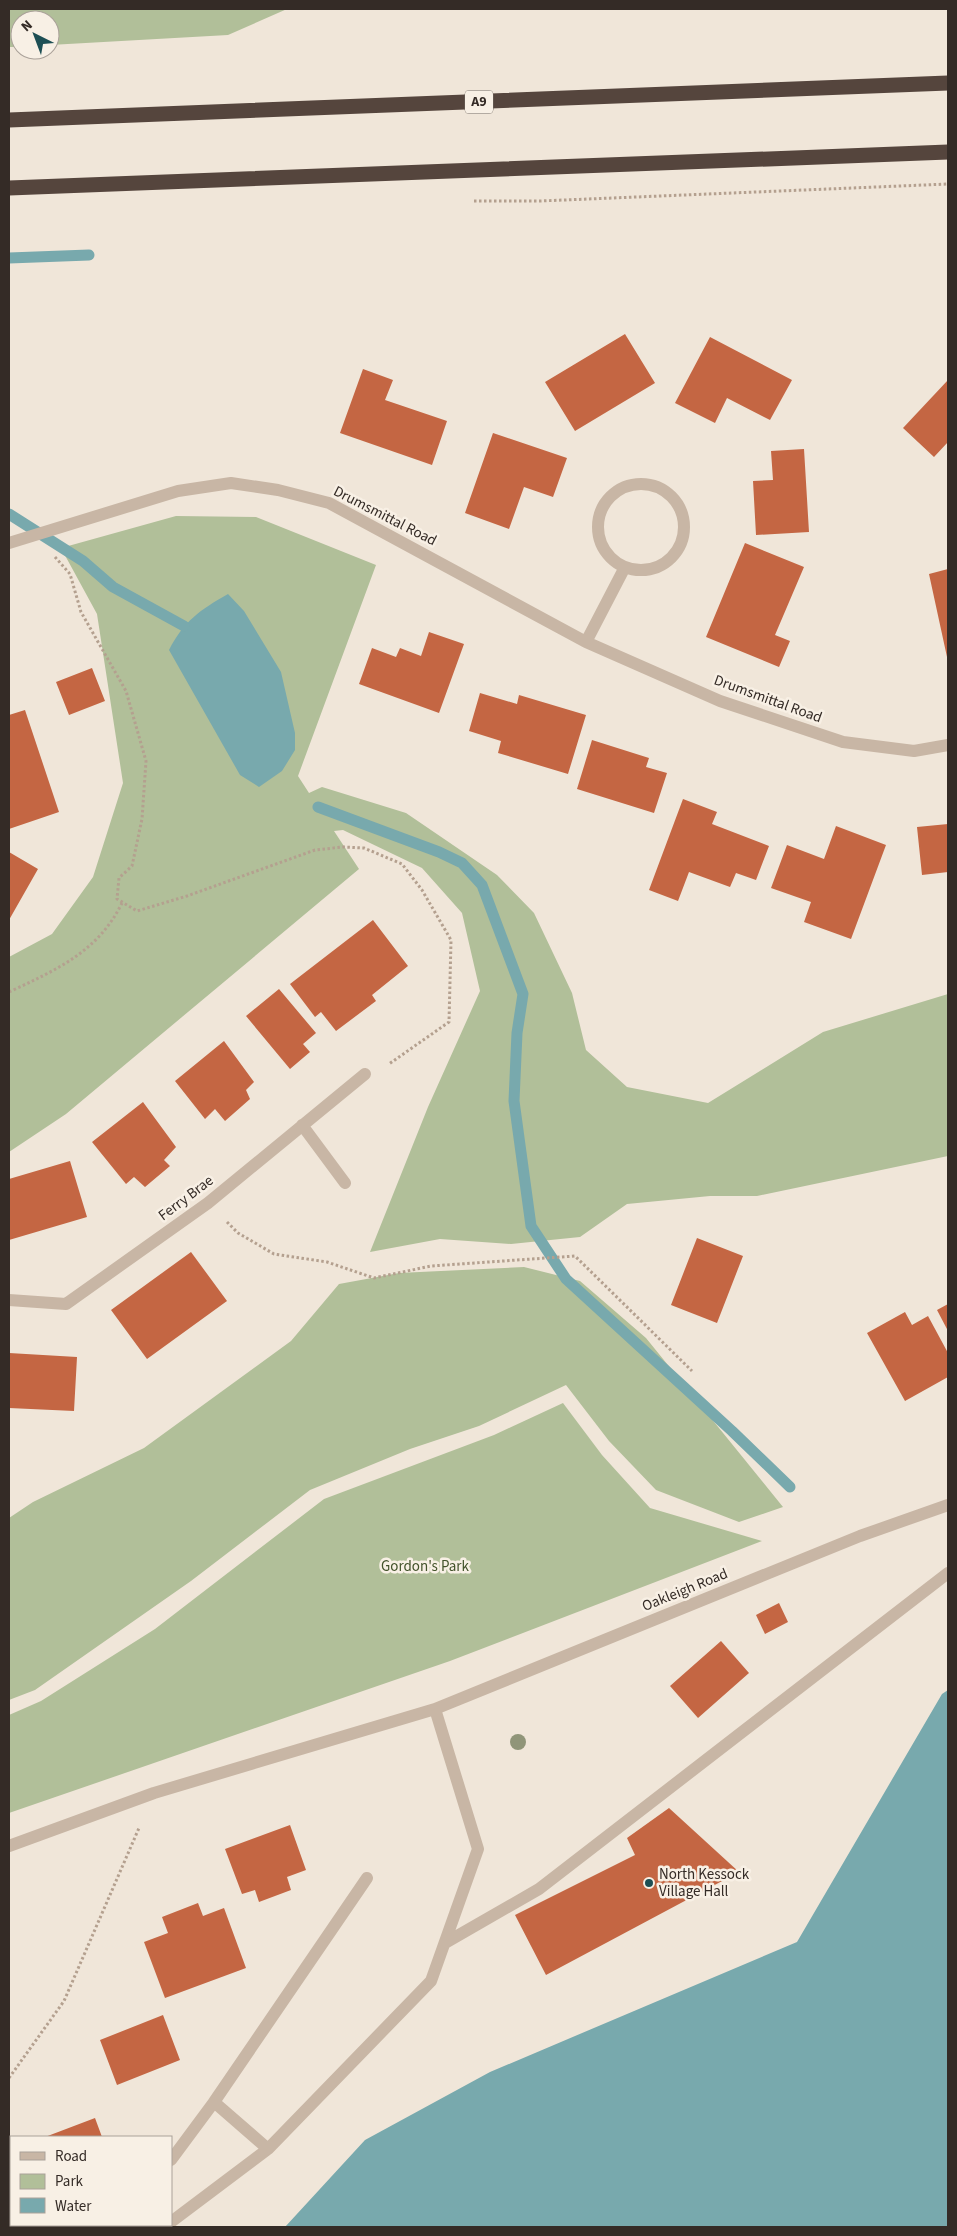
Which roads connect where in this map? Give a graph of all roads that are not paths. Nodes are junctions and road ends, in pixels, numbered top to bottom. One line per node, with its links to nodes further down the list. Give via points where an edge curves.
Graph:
1 (948, 83): 2 (highway, A9)
2 (9, 120)
3 (948, 152): 4 (highway)
4 (9, 188)
5 (9, 543): 7 (street, Drumsmittal Road, via 178,490 231,483 278,490 329,503)
6 (625, 567): 6 (street, via 612,559 602,545 599,515 612,494 626,486 654,486 667,492 678,504 684,517 683,539 676,552 662,565 648,570); 7 (street)
7 (586, 642): 8 (street, Drumsmittal Road, via 720,701 843,742 914,751)
8 (948, 745)
9 (365, 1074): 10 (street, Ferry Brae)
10 (302, 1125): 11 (street); 12 (street, Ferry Brae, via 208,1203 66,1304)
11 (345, 1183)
12 (9, 1300)
13 (948, 1505): 15 (street, Oakleigh Road, via 860,1536)
14 (948, 1573): 18 (street, via 544,1885)
15 (435, 1708): 16 (street, Oakleigh Road, via 154,1793); 18 (street, via 478,1849)
16 (9, 1846)
17 (367, 1878): 19 (street)
18 (445, 1943): 20 (street, via 431,1981)
19 (214, 2102): 20 (street); 21 (street)
20 (268, 2149): 22 (street)
21 (172, 2159)
22 (172, 2222)

